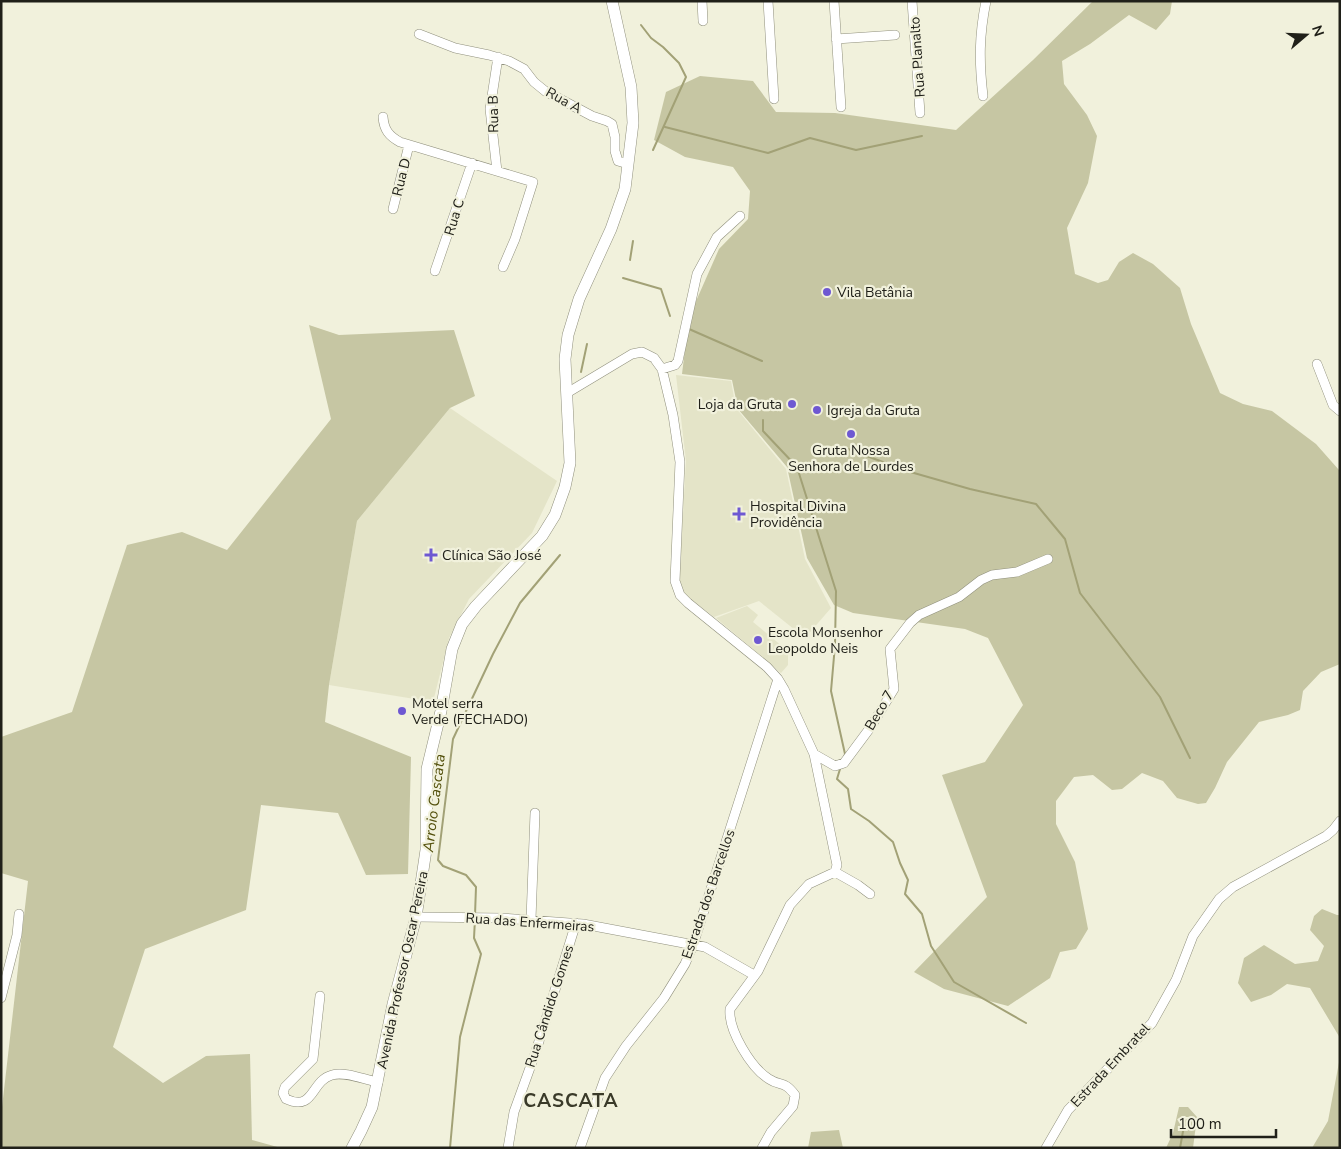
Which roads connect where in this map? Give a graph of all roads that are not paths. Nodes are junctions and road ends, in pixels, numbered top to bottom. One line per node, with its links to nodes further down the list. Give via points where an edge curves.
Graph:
1 (612, 1): 19 (main road, Avenida Professor Oscar Pereira, via 630,80 633,123)
2 (702, 1): 7 (street)
3 (768, 1): 13 (street)
4 (834, 1): 10 (street)
5 (912, 1): 15 (street, Rua Planalto)
6 (986, 1): 12 (street, via 980,32)
7 (703, 21)
8 (419, 34): 11 (street, Rua A, via 455,48)
9 (895, 35): 10 (street)
10 (836, 39): 14 (street)
11 (498, 57): 19 (street, Rua A, via 524,69 545,91 612,124 618,161); 20 (street, Rua B, via 490,109)
12 (983, 96)
13 (774, 99)
14 (840, 107)
15 (920, 114)
16 (383, 117): 17 (street, via 384,127 392,138)
17 (409, 146): 18 (street); 21 (street, Rua D)
18 (472, 163): 20 (street); 24 (street, Rua C)
19 (628, 164): 27 (main road, Avenida Professor Oscar Pereira, via 622,200 568,335 565,360)
20 (497, 171): 23 (street, via 533,182)
21 (393, 209)
22 (740, 216): 26 (street, via 717,237 696,274 678,360 675,365)
23 (503, 267)
24 (435, 271)
25 (1317, 364): 28 (street, via 1333,405)
26 (662, 369): 27 (street, via 654,358 642,352 632,354); 30 (street, via 680,462 675,581 680,596)
27 (567, 393): 37 (main road, Avenida Professor Oscar Pereira, via 570,463 554,514 542,536 462,624 452,649 427,769 426,850)
28 (1340, 411)
29 (1048, 560): 31 (street, Beco 7, via 1017,572 992,575 959,597 919,615 890,648 894,689 844,763 835,766)
30 (778, 679): 31 (street); 40 (street, Estrada dos Barcellos)
31 (814, 754): 34 (street, via 837,865)
32 (535, 813): 38 (street)
33 (1340, 821): 49 (street, Estrada Embratel, via 1326,836 1219,898 1193,936 1176,980 1152,1023 1068,1110)
34 (834, 872): 35 (street); 41 (street, via 809,884 790,905)
35 (870, 894)
36 (20, 914): 43 (street)
37 (416, 916): 38 (street, Rua das Enfermeiras); 44 (main road, Avenida Professor Oscar Pereira, via 393,1004)
38 (531, 919): 39 (street, Rua das Enfermeiras)
39 (576, 923): 40 (street, Rua das Enfermeiras); 46 (street, Rua Cândido Gomes, via 514,1112)
40 (693, 946): 41 (street, Rua das Enfermeiras, via 704,947); 47 (street, Estrada dos Barcellos, via 664,998 605,1078)
41 (754, 975): 48 (street, via 730,1008 734,1030 757,1071 788,1086 795,1095 793,1106)
42 (320, 996): 44 (street, via 313,1059 285,1087 282,1093 286,1099 302,1103 324,1080 338,1074)
43 (1, 998)
44 (378, 1082): 45 (main road, Avenida Professor Oscar Pereira, via 372,1107)
45 (352, 1148)
46 (508, 1148)
47 (580, 1148)
48 (762, 1148)
49 (1046, 1148)

